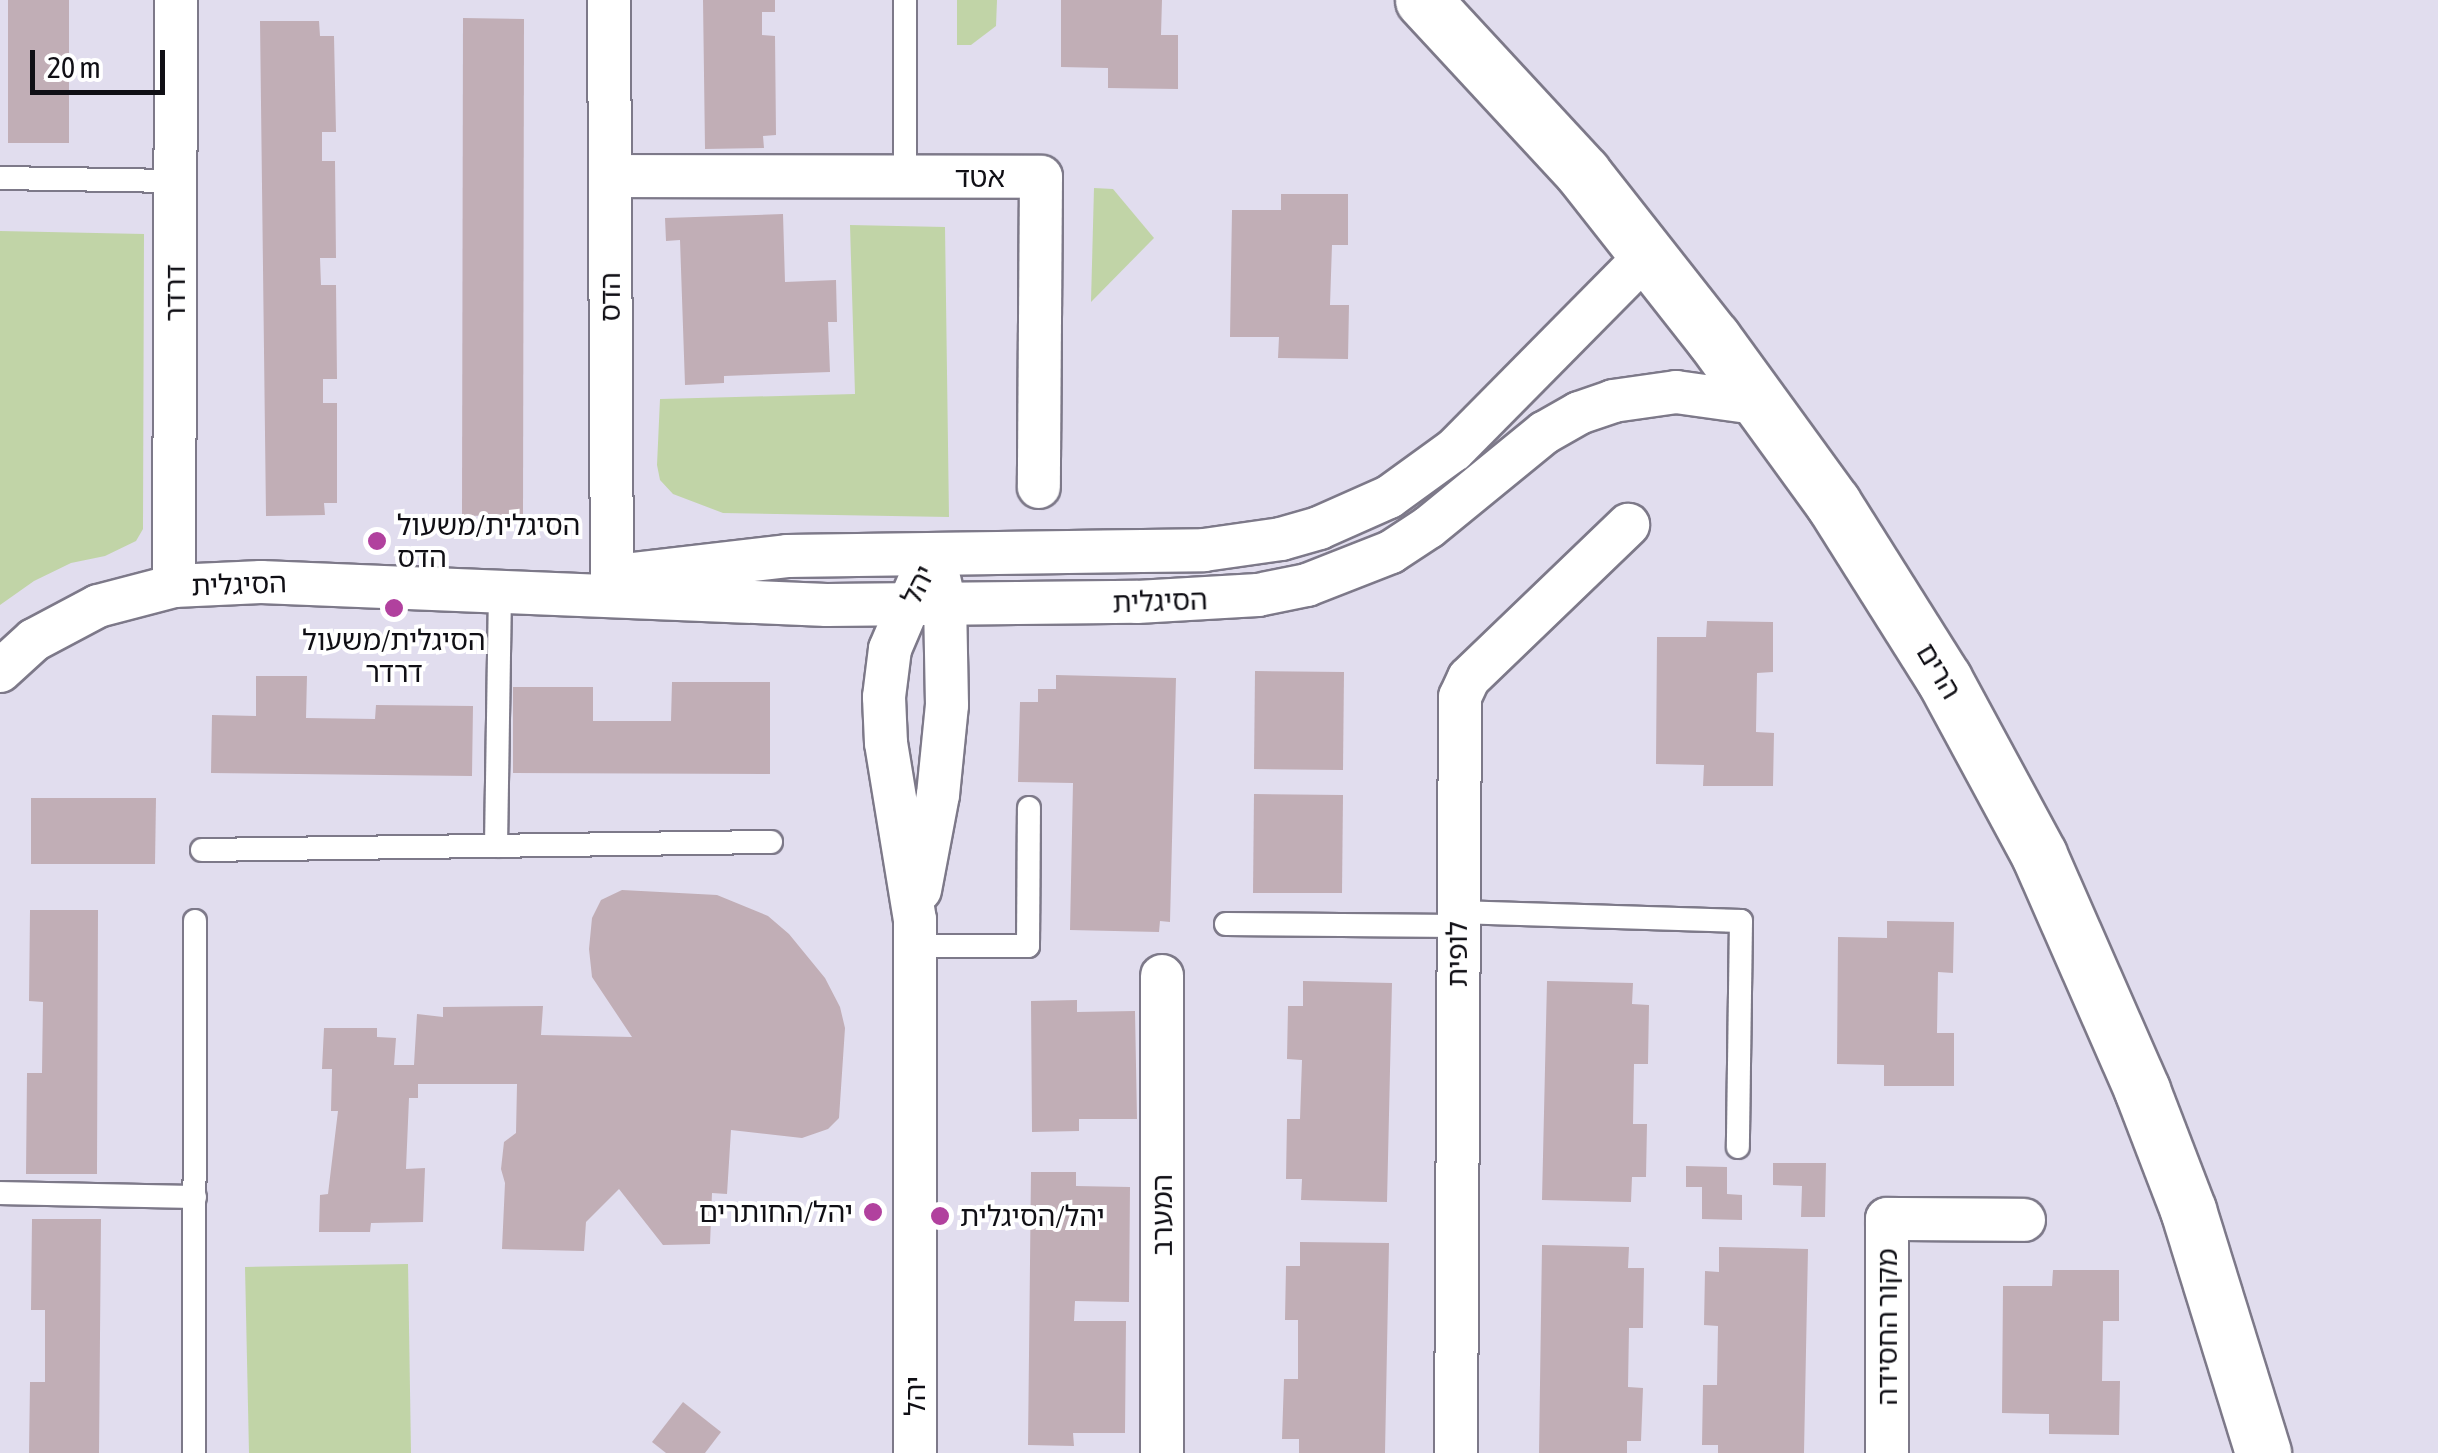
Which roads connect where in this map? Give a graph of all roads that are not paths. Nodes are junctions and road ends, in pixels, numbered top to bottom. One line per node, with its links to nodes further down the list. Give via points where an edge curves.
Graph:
1 (176, 0): 8 (street, דרדר)
2 (609, 0): 5 (street, הדס)
3 (905, 0): 6 (lane)
4 (1423, 0): 9 (main road, הרים, via 1583,173)
5 (610, 176): 6 (street, אטד); 14 (street, הדס)
6 (905, 176): 11 (street, אטד, via 1041,177)
7 (0, 178): 8 (lane)
8 (175, 181): 15 (street, דרדר)
9 (1648, 255): 10 (main road, הרים); 13 (street, הסיגלית, via 1454,450 1354,514 1281,539 1224,548)
10 (1762, 404): 17 (street, הסיגלית, via 1661,393 1579,413 1391,552 1307,585 1202,600); 37 (main road, הרים, via 1926,649 2039,855 2188,1210)
11 (1039, 487)
12 (1628, 525): 23 (street, לופית, via 1470,678 1460,697)
13 (934, 554): 14 (street, הסיגלית, via 787,556); 17 (street, יהל)
14 (612, 585): 16 (street, הסיגלית); 17 (street, הסיגלית, via 749,603)
15 (174, 586): 16 (street, הסיגלית); 18 (street, הסיגלית, via 98,606 34,640)
16 (500, 588): 21 (lane)
17 (926, 604): 26 (street, יהל, via 943,751); 26 (street, יהל, via 890,649 884,697)
18 (0, 671)
19 (1029, 808): 26 (lane, via 1028,946)
20 (771, 842): 21 (lane)
21 (496, 846): 22 (lane)
22 (202, 850)
23 (1457, 919): 25 (lane); 28 (lane, via 1742,921); 35 (street, לופית)
24 (195, 920): 30 (lane)
25 (1226, 924)
26 (915, 933): 33 (street, יהל)
27 (1162, 976): 34 (street, המערב)
28 (1738, 1147)
29 (0, 1192): 30 (lane)
30 (195, 1197): 32 (lane)
31 (2024, 1220): 36 (street, מקור החסידה, via 1887,1219)
32 (194, 1453)
33 (915, 1453)
34 (1162, 1453)
35 (1456, 1453)
36 (1887, 1453)
37 (2264, 1453)

